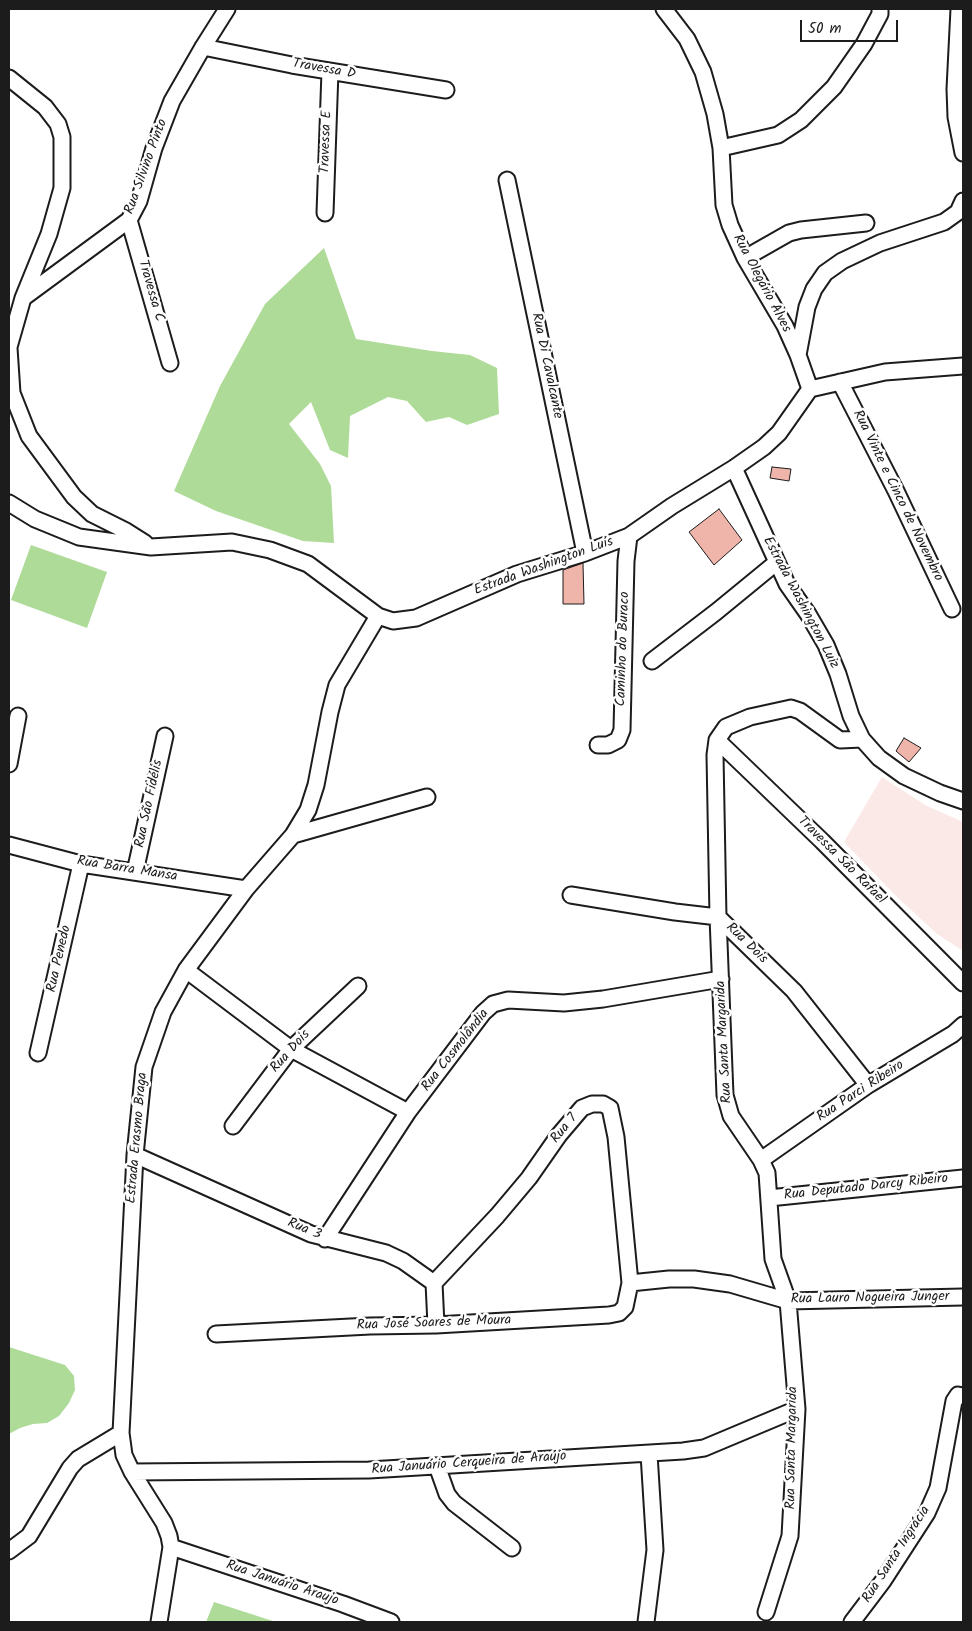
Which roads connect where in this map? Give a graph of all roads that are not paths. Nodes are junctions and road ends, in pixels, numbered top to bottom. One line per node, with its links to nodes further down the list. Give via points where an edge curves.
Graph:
1 (227, 9): 5 (street, Rua Silvino Pinto)
2 (664, 9): 9 (street, Rua Olegário Alves, via 687,39 703,72)
3 (880, 9): 9 (street, via 864,44 834,87 802,120 778,135)
4 (959, 9): 10 (street, via 955,89 956,117)
5 (203, 47): 6 (street, Travessa D); 14 (street, Rua Silvino Pinto, via 172,100)
6 (330, 71): 8 (street, Travessa D); 13 (street, Travessa E)
7 (9, 78): 17 (street, via 44,107 58,124 62,137 62,188 49,234)
8 (446, 90)
9 (721, 148): 16 (street, Rua Olegário Alves, via 724,206)
10 (963, 152)
11 (507, 180): 28 (street, Rua Di Cavalcante)
12 (963, 201): 19 (street, via 958,212 944,222 880,243 824,273 807,307)
13 (325, 213)
14 (129, 220): 17 (street, Rua Silvino Pinto); 20 (street, Travessa C)
15 (866, 223): 16 (street, via 789,233)
16 (745, 258): 19 (street, Rua Olegário Alves)
17 (23, 298): 18 (street)
18 (9, 348): 27 (street, via 12,393 29,436 74,497 92,514)
19 (798, 355): 23 (street, Rua Olegário Alves)
20 (170, 363)
21 (963, 366): 22 (street, via 885,372)
22 (840, 382): 23 (street); 30 (street, Rua Vinte e Cinco de Novembro)
23 (810, 390): 24 (street, Estrada Washington Luís, via 779,433)
24 (734, 468): 26 (street, Estrada Washington Luís); 29 (street, Estrada Washington Luiz)
25 (9, 503): 27 (street, Estrada Washington Luís, via 35,519 79,537)
26 (629, 536): 28 (street, Estrada Washington Luís); 37 (street, Caminho do Buraco, via 622,730 618,740)
27 (151, 546): 31 (street, Estrada Washington Luís, via 232,542 270,550 308,564)
28 (585, 553): 31 (street, Estrada Washington Luís, via 517,574 416,618 393,621)
29 (777, 562): 32 (street); 35 (street, Estrada Washington Luiz, via 826,645)
30 (952, 609)
31 (378, 616): 41 (street, Estrada Erasmo Braga, via 337,685 316,784 308,810)
32 (652, 661)
33 (18, 716): 38 (street)
34 (164, 736): 44 (street, Rua São Fidélis)
35 (862, 739): 36 (street, via 840,740 791,708 750,717 726,727); 40 (street, Estrada Washington Luiz, via 879,758 904,776)
36 (717, 740): 47 (street, Rua Santa Margarida); 50 (street, Travessa São Rafael)
37 (598, 745)
38 (9, 764)
39 (427, 798): 41 (street)
40 (963, 801)
41 (293, 834): 45 (street, Estrada Erasmo Braga)
42 (9, 845): 43 (street, Rua Barra Mansa)
43 (81, 864): 44 (street, Rua Barra Mansa); 54 (street, Rua Penedo)
44 (135, 872): 45 (street, Rua Barra Mansa)
45 (246, 889): 48 (street, Estrada Erasmo Braga)
46 (571, 895): 47 (street, Rua Dois)
47 (718, 917): 49 (street, Rua Santa Margarida); 55 (street, Rua Dois, via 794,991)
48 (186, 970): 53 (street); 58 (street, Estrada Erasmo Braga, via 163,1012 144,1066)
49 (721, 979): 56 (street, Rua Cosmolândia, via 583,1001 508,1000 493,1004); 59 (street, Rua Santa Margarida, via 725,1095 731,1116)
50 (963, 983)
51 (358, 986): 53 (street, Rua Dois)
52 (960, 1034): 55 (street, Rua Parci Ribeiro)
53 (291, 1049): 56 (street); 57 (street, Rua Dois)
54 (38, 1053)
55 (868, 1085): 59 (street, Rua Parci Ribeiro)
56 (408, 1112): 62 (street, Rua Cosmolândia)
57 (233, 1126)
58 (135, 1155): 62 (street, Rua 3); 71 (street, Estrada Erasmo Braga)
59 (760, 1160): 61 (street, Rua Santa Margarida, via 767,1173)
60 (963, 1178): 61 (street, Rua Deputado Darcy Ribeiro)
61 (769, 1198): 66 (street, Rua Santa Margarida, via 773,1259)
62 (325, 1239): 63 (street, Rua 3, via 386,1253)
63 (434, 1283): 64 (street, Rua 7, via 504,1208 582,1108 592,1104 610,1108 616,1137); 67 (street)
64 (630, 1283): 66 (street, Rua Lauro Nogueira Junger, via 694,1279 730,1284); 67 (street, Rua José Soares de Moura, via 625,1307 619,1313)
65 (963, 1298): 66 (street, Rua Lauro Nogueira Junger)
66 (788, 1301): 70 (street, Rua Santa Margarida)
67 (436, 1325): 68 (street, Rua José Soares de Moura)
68 (216, 1334)
69 (960, 1396): 82 (street, Rua Santa Ingrácia, via 938,1488 927,1513)
70 (797, 1409): 72 (street, Rua Januário Cerqueira de Araújo, via 704,1448); 78 (street, Rua Santa Margarida, via 790,1536)
71 (121, 1433): 74 (street, Estrada Erasmo Braga, via 124,1455); 77 (street, via 78,1459 29,1536)
72 (649, 1454): 73 (street, Rua Januário Cerqueira de Araújo); 81 (street, via 655,1550)
73 (437, 1466): 74 (street, Rua Januário Cerqueira de Araújo, via 369,1470); 76 (street, via 447,1494 454,1503)
74 (132, 1472): 75 (street, Estrada Erasmo Braga, via 164,1523)
75 (171, 1547): 79 (street, Estrada Erasmo Braga); 80 (street, Rua Januário Araujo)
76 (512, 1548)
77 (9, 1551)
78 (766, 1612)
79 (159, 1622)
80 (391, 1622)
81 (646, 1622)
82 (852, 1622)

